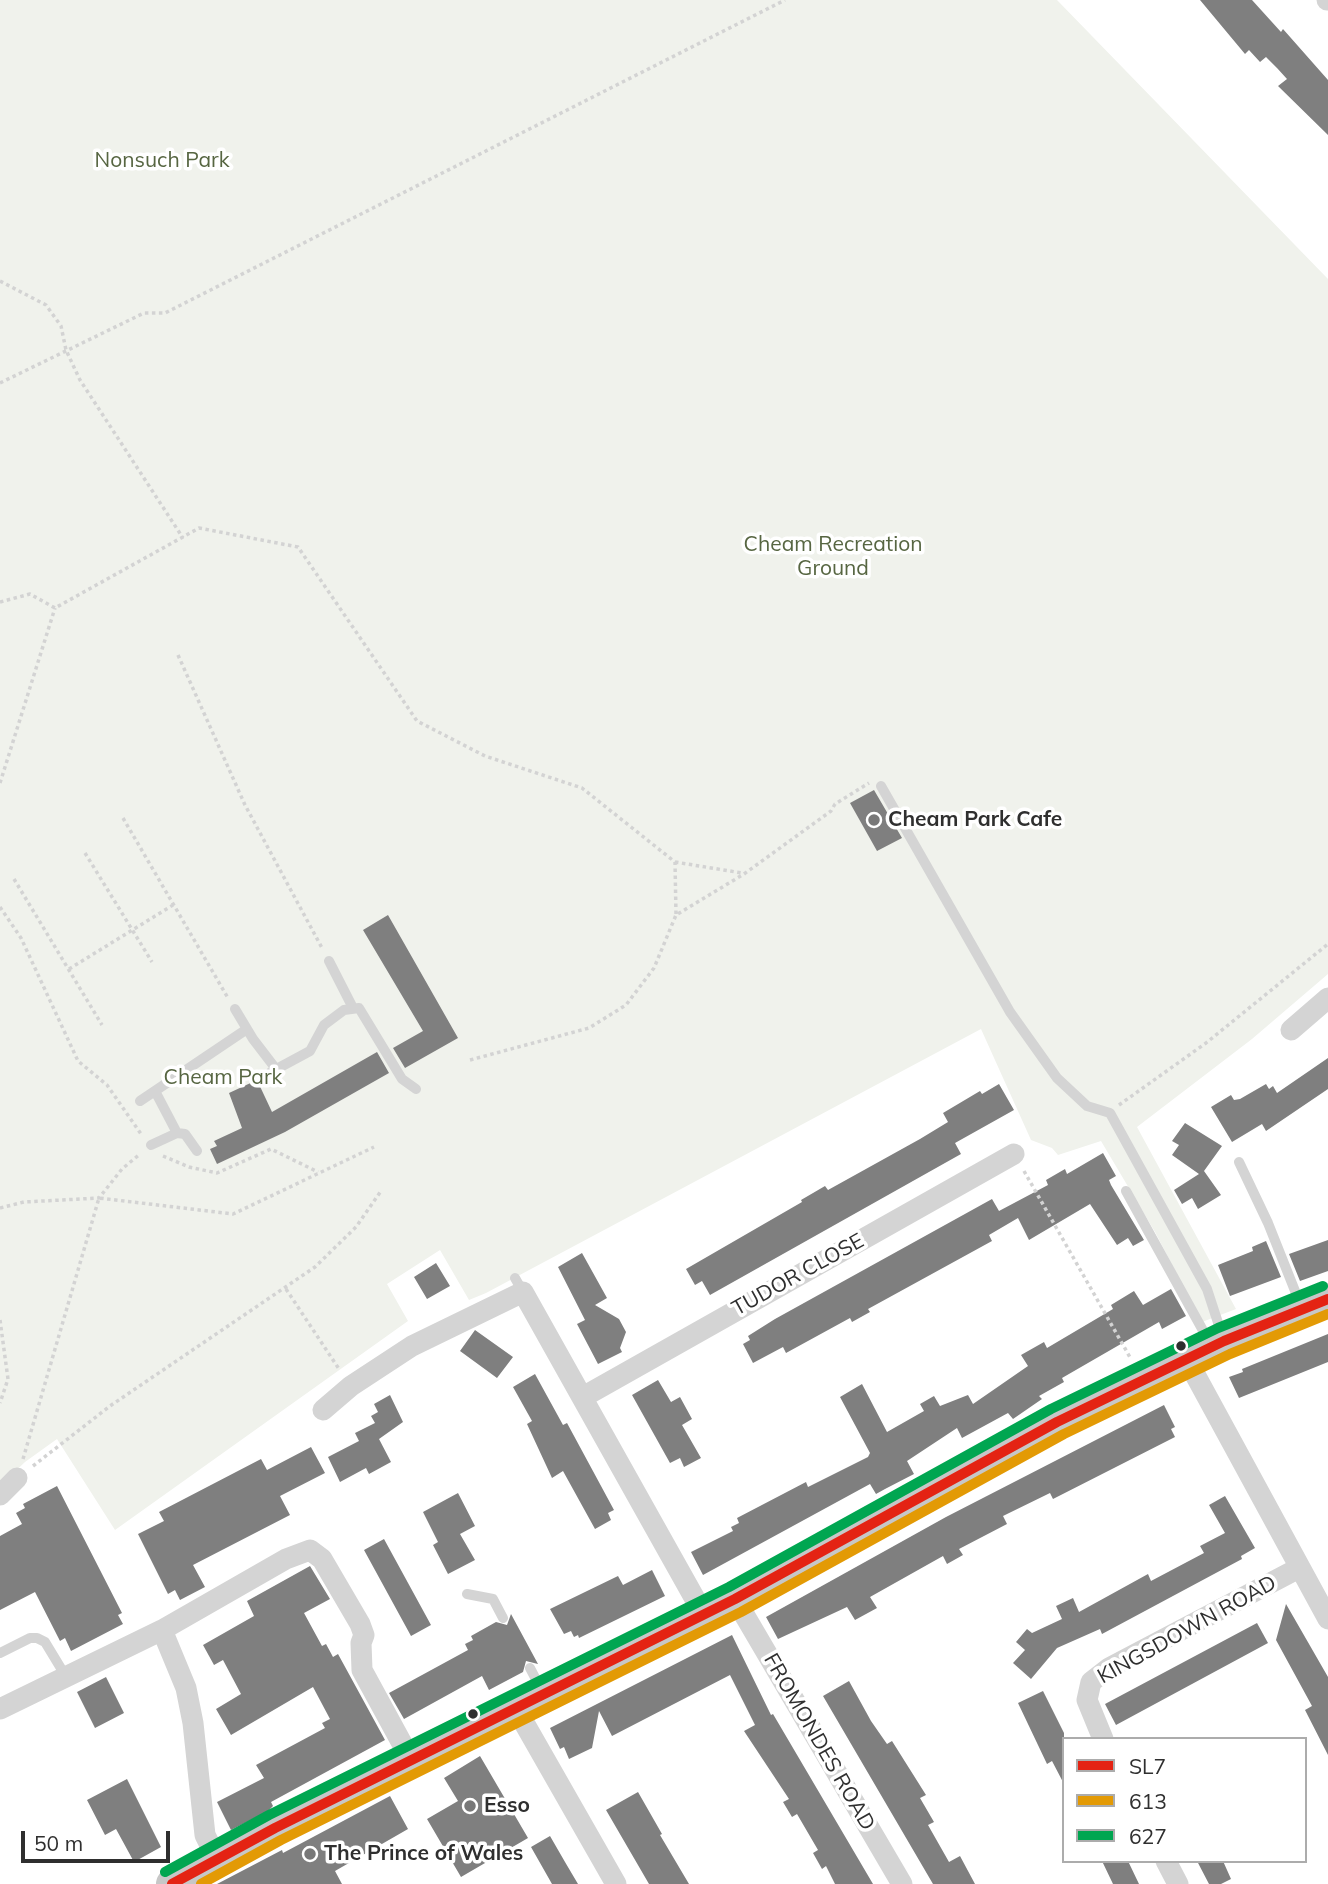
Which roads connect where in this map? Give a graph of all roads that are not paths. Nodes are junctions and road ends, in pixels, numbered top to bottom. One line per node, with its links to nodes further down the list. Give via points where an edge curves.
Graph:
1 (881, 786): 18 (lane, via 1018,1023 1057,1078 1087,1106 1110,1113 1216,1308)
2 (329, 961): 4 (lane)
3 (1328, 998): 7 (street)
4 (353, 1008): 6 (lane, via 324,1025 310,1051 274,1071); 8 (lane, via 359,1008 402,1079)
5 (235, 1009): 6 (lane)
6 (247, 1029): 9 (lane)
7 (1290, 1030)
8 (416, 1089)
9 (155, 1091): 10 (lane); 11 (lane)
10 (140, 1101)
11 (177, 1133): 12 (lane); 13 (lane, via 185,1134)
12 (150, 1145)
13 (197, 1151)
14 (1014, 1154): 19 (street, TUDOR CLOSE)
15 (1239, 1162): 17 (lane)
16 (1126, 1191): 18 (lane)
17 (1315, 1304): 18 (main road)
18 (1207, 1348): 23 (street); 25 (main road, via 1057,1422)
19 (583, 1396): 20 (street, via 519,1285 351,1387); 26 (street)
20 (323, 1410)
21 (17, 1478): 22 (street)
22 (0, 1495)
23 (1299, 1568): 28 (street); 34 (street, KINGSDOWN ROAD, via 1109,1668 1091,1682 1087,1700)
24 (467, 1594): 27 (lane, via 493,1599)
25 (735, 1599): 26 (main road); 40 (street, FROMONDES ROAD)
26 (704, 1615): 32 (main road, via 536,1681)
27 (503, 1618)
28 (1328, 1619)
29 (162, 1630): 31 (street); 35 (street, via 304,1550 316,1552 360,1624 364,1634 362,1670); 36 (street, via 186,1688 205,1835)
30 (0, 1653): 31 (lane, via 37,1637)
31 (65, 1675): 33 (street)
32 (515, 1707): 35 (main road); 39 (street)
33 (0, 1709)
34 (1102, 1737)
35 (411, 1759): 36 (main road)
36 (217, 1859): 38 (main road)
37 (1167, 1863): 41 (street)
38 (172, 1884)
39 (616, 1884)
40 (902, 1884)
41 (1178, 1884)

